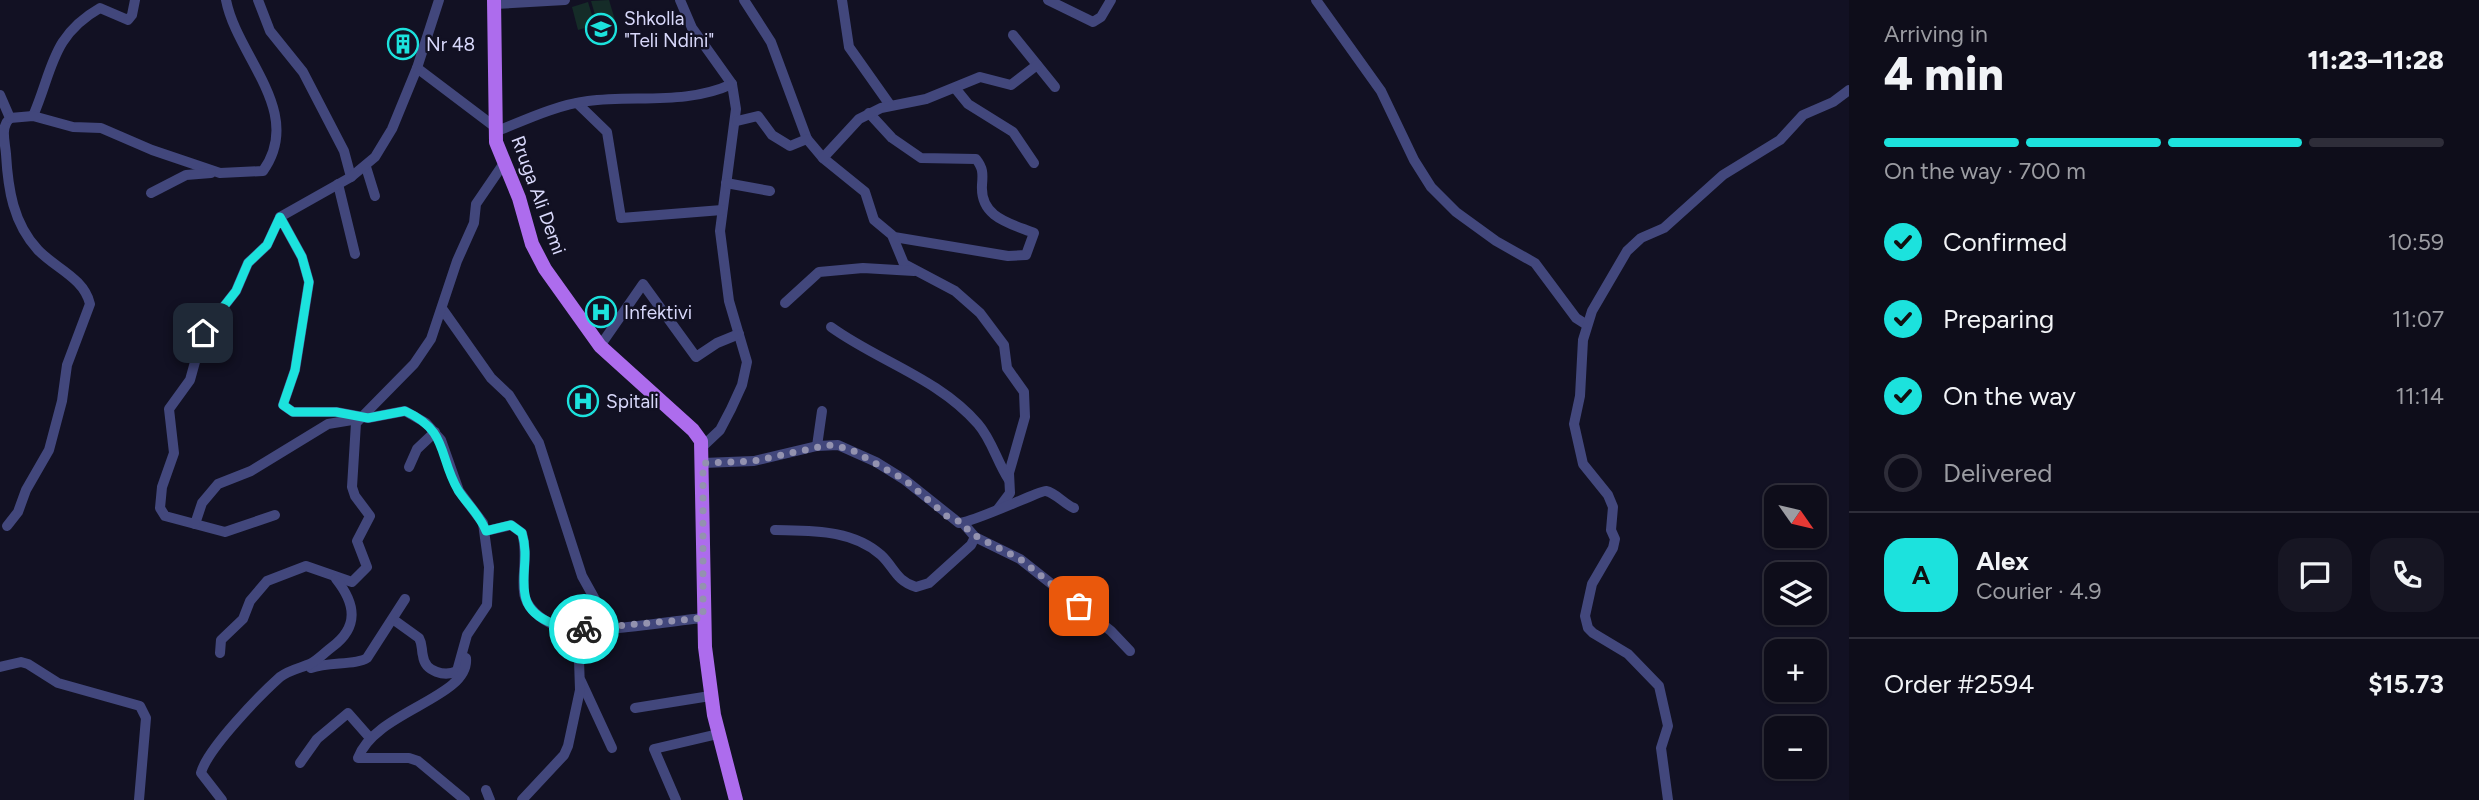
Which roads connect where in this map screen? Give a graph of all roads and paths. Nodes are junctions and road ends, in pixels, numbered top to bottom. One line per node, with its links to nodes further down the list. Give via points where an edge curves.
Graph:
1 (135, 0): 24 (street, via 128,20 100,8 65,38 49,65)
2 (226, 0): 34 (street, via 247,56 269,89 276,145 263,171)
3 (258, 0): 35 (street, via 270,30 303,72 344,151)
4 (439, 0): 15 (street)
5 (565, 0): 12 (street)
6 (680, 0): 16 (street, via 692,29)
7 (744, 0): 29 (street, via 771,42)
8 (842, 0): 22 (street, via 849,47)
9 (1048, 0): 10 (street, via 1094,22)
10 (1111, 0)
11 (1316, 0): 48 (street, via 1381,92 1431,187 1496,242 1535,262 1576,318)
12 (494, 2): 28 (main road, Rruga Ali Demi)
13 (1013, 35): 14 (street)
14 (1037, 65): 17 (street); 18 (street, via 1010,85 980,77)
15 (417, 68): 28 (street); 33 (street, via 392,129)
16 (732, 85): 21 (street, via 691,97); 26 (street)
17 (1055, 87)
18 (955, 88): 22 (street); 32 (street, via 968,104 1013,132)
19 (1849, 90): 48 (street, via 1803,115 1780,140 1723,175 1664,228 1641,238 1627,251)
20 (0, 96): 25 (street)
21 (577, 103): 28 (street); 41 (street, via 607,132 621,218)
22 (890, 105): 23 (street)
23 (869, 113): 30 (street); 43 (street, via 892,138 921,158 976,159 983,170 982,195 988,210 1000,220 1034,233 1026,255 1008,256)
24 (33, 116): 25 (street); 34 (street, via 112,131)
25 (10, 118): 27 (street)
26 (737, 121): 29 (street, via 758,116 772,135 790,146); 36 (street)
27 (2, 129): 64 (street, via 14,209 33,243 83,287 90,304 67,365 49,450)
28 (495, 130): 31 (main road, Rruga Ali Demi)
29 (807, 139): 30 (street)
30 (823, 158): 43 (street, via 858,184 874,220)
31 (504, 163): 47 (street, via 476,204 474,223); 51 (main road, Rruga Ali Demi, via 538,256)
32 (1034, 163)
33 (366, 167): 35 (street); 40 (street)
34 (220, 173): 39 (street, via 186,175)
35 (351, 177): 37 (street)
36 (726, 183): 38 (street); 41 (street)
37 (338, 184): 42 (street); 44 (street)
38 (770, 191)
39 (151, 193)
40 (375, 196)
41 (722, 210): 50 (street, via 724,276)
42 (280, 217): 53 (street, via 302,257 309,282 295,370 283,405 293,412); 63 (street, via 267,245 248,263 236,291 203,333 190,380 169,409 174,453 160,508 165,516)
43 (894, 237): 45 (street, via 900,259)
44 (355, 254)
45 (914, 271): 46 (street, via 863,268 819,272); 58 (street, via 955,291 980,313 1004,345 1007,368 1021,385 1025,401 1023,429)
46 (785, 303)
47 (443, 310): 53 (street, via 432,339 414,364); 72 (street, via 491,378 509,395 539,443 582,576 597,603)
48 (1587, 325): 92 (street, via 1574,424 1583,464 1613,507 1615,539 1592,584 1588,628 1628,654 1659,686 1668,726 1661,748)
49 (831, 327): 58 (street, via 911,370 972,418)
50 (739, 334): 51 (street, via 696,357 643,285); 56 (street, via 747,362 742,386)
51 (600, 346): 56 (main road, Rruga Ali Demi, via 694,430)
52 (822, 411): 55 (street)
53 (362, 416): 54 (street, via 405,411); 63 (street, via 328,424 251,471 218,484 202,503); 68 (street, via 356,424 352,487 370,516 356,541 367,564 352,582)
54 (435, 432): 57 (street, via 417,449); 66 (street, via 459,491)
55 (817, 446): 56 (street, via 754,461); 62 (street, via 838,445 876,462)
56 (703, 455): 70 (main road)
57 (409, 467)
58 (1009, 480): 60 (street, via 1010,493)
59 (1074, 508): 60 (street, via 1046,491)
60 (998, 509): 62 (street)
61 (275, 515): 63 (street, via 225,532)
62 (955, 520): 67 (street)
63 (195, 524)
64 (7, 526)
65 (775, 530): 67 (street, via 832,532 847,537 875,550 900,580 916,587 949,567)
66 (486, 531): 73 (street, via 506,525 518,528 525,542 528,604 553,624); 74 (street, via 490,587)
67 (975, 537): 75 (street, via 1020,559)
68 (334, 576): 76 (street, via 306,566 267,580 243,619 221,640); 78 (street, via 350,599 350,628 316,660)
69 (405, 598): 71 (street)
70 (703, 618): 72 (street); 80 (main road)
71 (394, 620): 74 (street, via 419,638 422,658 438,672 457,671); 78 (street, via 362,662)
72 (599, 627): 73 (street)
73 (578, 629): 79 (street)
74 (465, 646): 83 (street, via 467,669 457,684 406,711)
75 (1130, 651)
76 (220, 653)
77 (0, 667): 87 (street, via 21,662 58,683 140,706 146,718)
78 (297, 668): 88 (street, via 280,677 228,729 202,768 202,777)
79 (580, 679): 84 (street); 90 (street, via 564,755)
80 (710, 696): 81 (street); 82 (main road)
81 (635, 708)
82 (719, 734): 86 (main road); 91 (street, via 654,749)
83 (370, 738): 85 (street, via 348,713 317,739); 89 (street, via 360,760 418,761)
84 (612, 748)
85 (300, 763)
86 (735, 798)
87 (139, 800)
88 (222, 800)
89 (466, 800)
90 (522, 800)
91 (676, 800)
92 (1668, 800)

